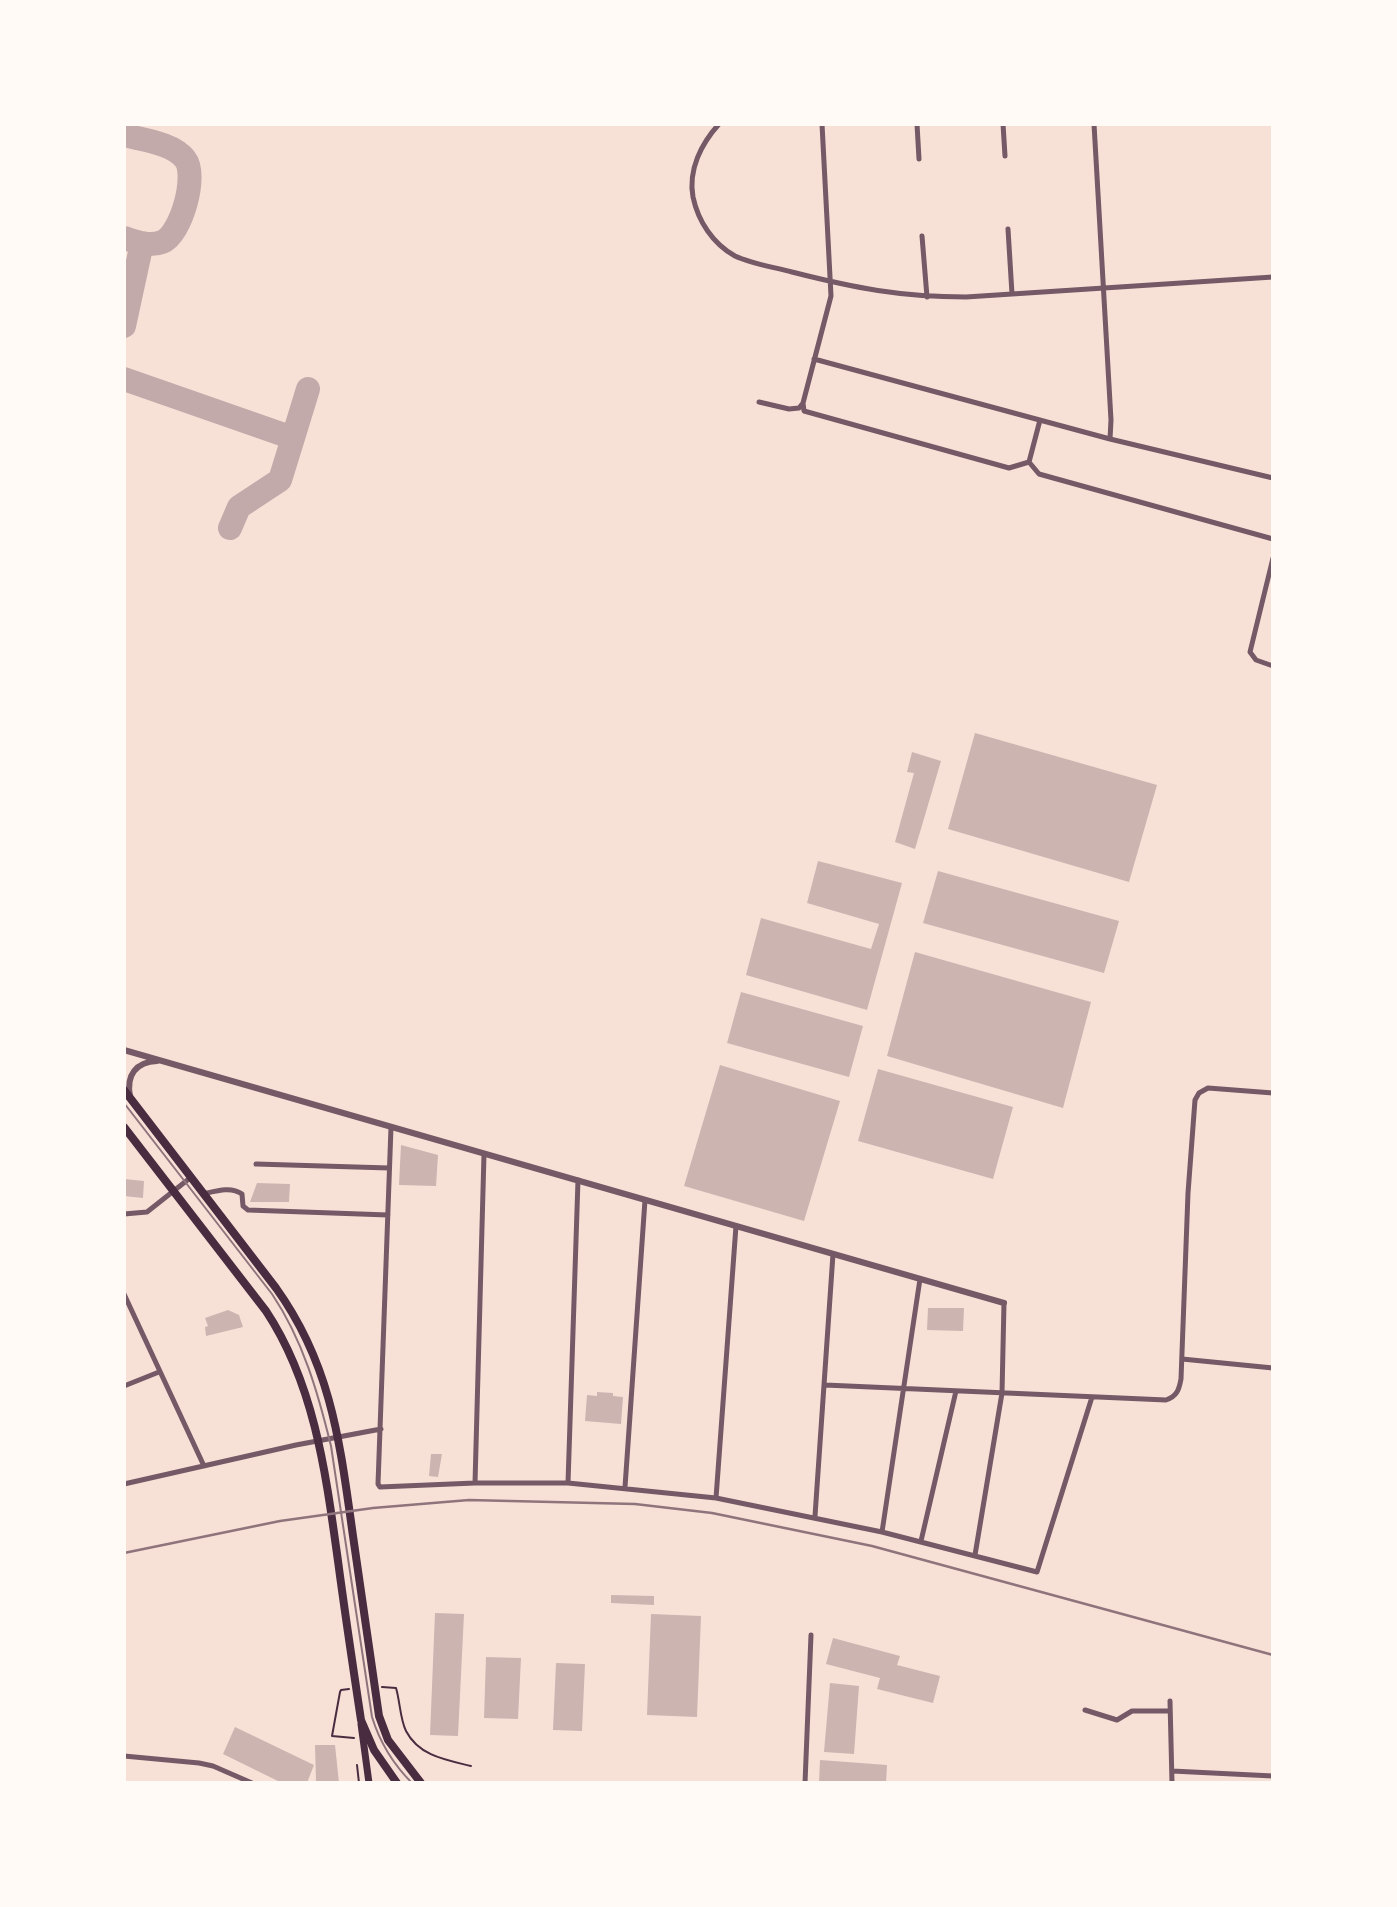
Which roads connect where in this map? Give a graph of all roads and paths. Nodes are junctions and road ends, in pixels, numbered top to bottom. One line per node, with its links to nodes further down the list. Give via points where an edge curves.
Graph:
1 (719, 124): 11 (street, via 701,149 693,173 694,201 706,230 736,256)
2 (822, 124): 11 (street)
3 (917, 124): 7 (street)
4 (1003, 124): 6 (street)
5 (1094, 124): 12 (street)
6 (1005, 156)
7 (919, 159)
8 (1008, 229): 13 (street)
9 (922, 236): 14 (street)
10 (1273, 278): 12 (street)
11 (830, 281): 14 (street); 15 (street, via 831,296)
12 (1103, 287): 13 (street); 19 (street)
13 (1012, 294): 14 (street)
14 (927, 297)
15 (814, 359): 17 (street); 18 (street)
16 (759, 402): 17 (street, via 795,410)
17 (803, 403): 20 (street, via 804,411 1009,468)
18 (1040, 420): 19 (street); 20 (street)
19 (1110, 439): 21 (street)
20 (1029, 462): 22 (street, via 1039,474)
21 (1273, 478)
22 (1273, 539)
23 (1273, 558): 24 (street, via 1250,652 1256,660)
24 (1273, 666)
25 (124, 1050): 26 (street)
26 (162, 1061): 29 (street, via 136,1068 128,1083); 31 (street)
27 (124, 1090): 29 (main road)
28 (1273, 1093): 47 (street, via 1208,1088 1195,1100)
29 (130, 1098): 35 (main road)
30 (124, 1127): 37 (main road)
31 (391, 1127): 32 (street); 34 (street)
32 (484, 1154): 36 (street); 58 (street)
33 (256, 1164): 34 (street)
34 (389, 1168): 41 (street)
35 (190, 1178): 37 (street); 38 (main road)
36 (578, 1180): 39 (street); 59 (street)
37 (173, 1191): 40 (street, via 147,1212); 73 (main road, via 274,1323 297,1370 316,1432)
38 (203, 1194): 41 (street, via 237,1190 248,1210); 80 (main road, via 294,1313 313,1350 333,1412 344,1470 379,1716 388,1740)
39 (645, 1200): 42 (street); 61 (street)
40 (124, 1214)
41 (388, 1215): 56 (street)
42 (736, 1226): 43 (street); 62 (street)
43 (833, 1254): 44 (street); 50 (street)
44 (920, 1279): 46 (street); 52 (street)
45 (124, 1294): 49 (street)
46 (1004, 1303): 54 (street)
47 (1182, 1360): 48 (street); 55 (street, via 1179,1389 1166,1400)
48 (1273, 1368)
49 (159, 1372): 51 (street); 57 (street)
50 (825, 1385): 52 (street); 63 (street)
51 (124, 1386)
52 (905, 1389): 53 (street); 64 (street)
53 (956, 1391): 54 (street); 65 (street)
54 (1002, 1393): 55 (street); 66 (street)
55 (1092, 1397): 66 (street, via 1037,1572)
56 (380, 1429): 57 (street); 58 (street, via 378,1484 385,1488)
57 (204, 1466): 60 (street)
58 (475, 1483): 59 (street)
59 (568, 1483): 61 (street)
60 (124, 1484)
61 (625, 1487): 62 (street)
62 (716, 1498): 63 (street)
63 (815, 1516): 64 (street)
64 (882, 1532): 65 (street)
65 (921, 1541): 66 (street)
66 (975, 1555)
67 (811, 1635): 85 (street)
68 (381, 1687): 77 (path, via 396,1688 405,1730 419,1749)
69 (356, 1688): 74 (path, via 340,1692 332,1736)
70 (1170, 1701): 72 (street)
71 (1085, 1710): 72 (street, via 1117,1720 1132,1711)
72 (1170, 1711): 78 (street)
73 (361, 1720): 83 (main road); 84 (main road, via 378,1758)
74 (354, 1737)
75 (124, 1756): 81 (street, via 199,1763)
76 (357, 1760): 82 (path)
77 (471, 1766)
78 (1171, 1771): 79 (street); 86 (street)
79 (1273, 1776)
80 (417, 1781)
81 (252, 1783)
82 (359, 1783)
83 (369, 1783)
84 (397, 1783)
85 (805, 1783)
86 (1171, 1783)

